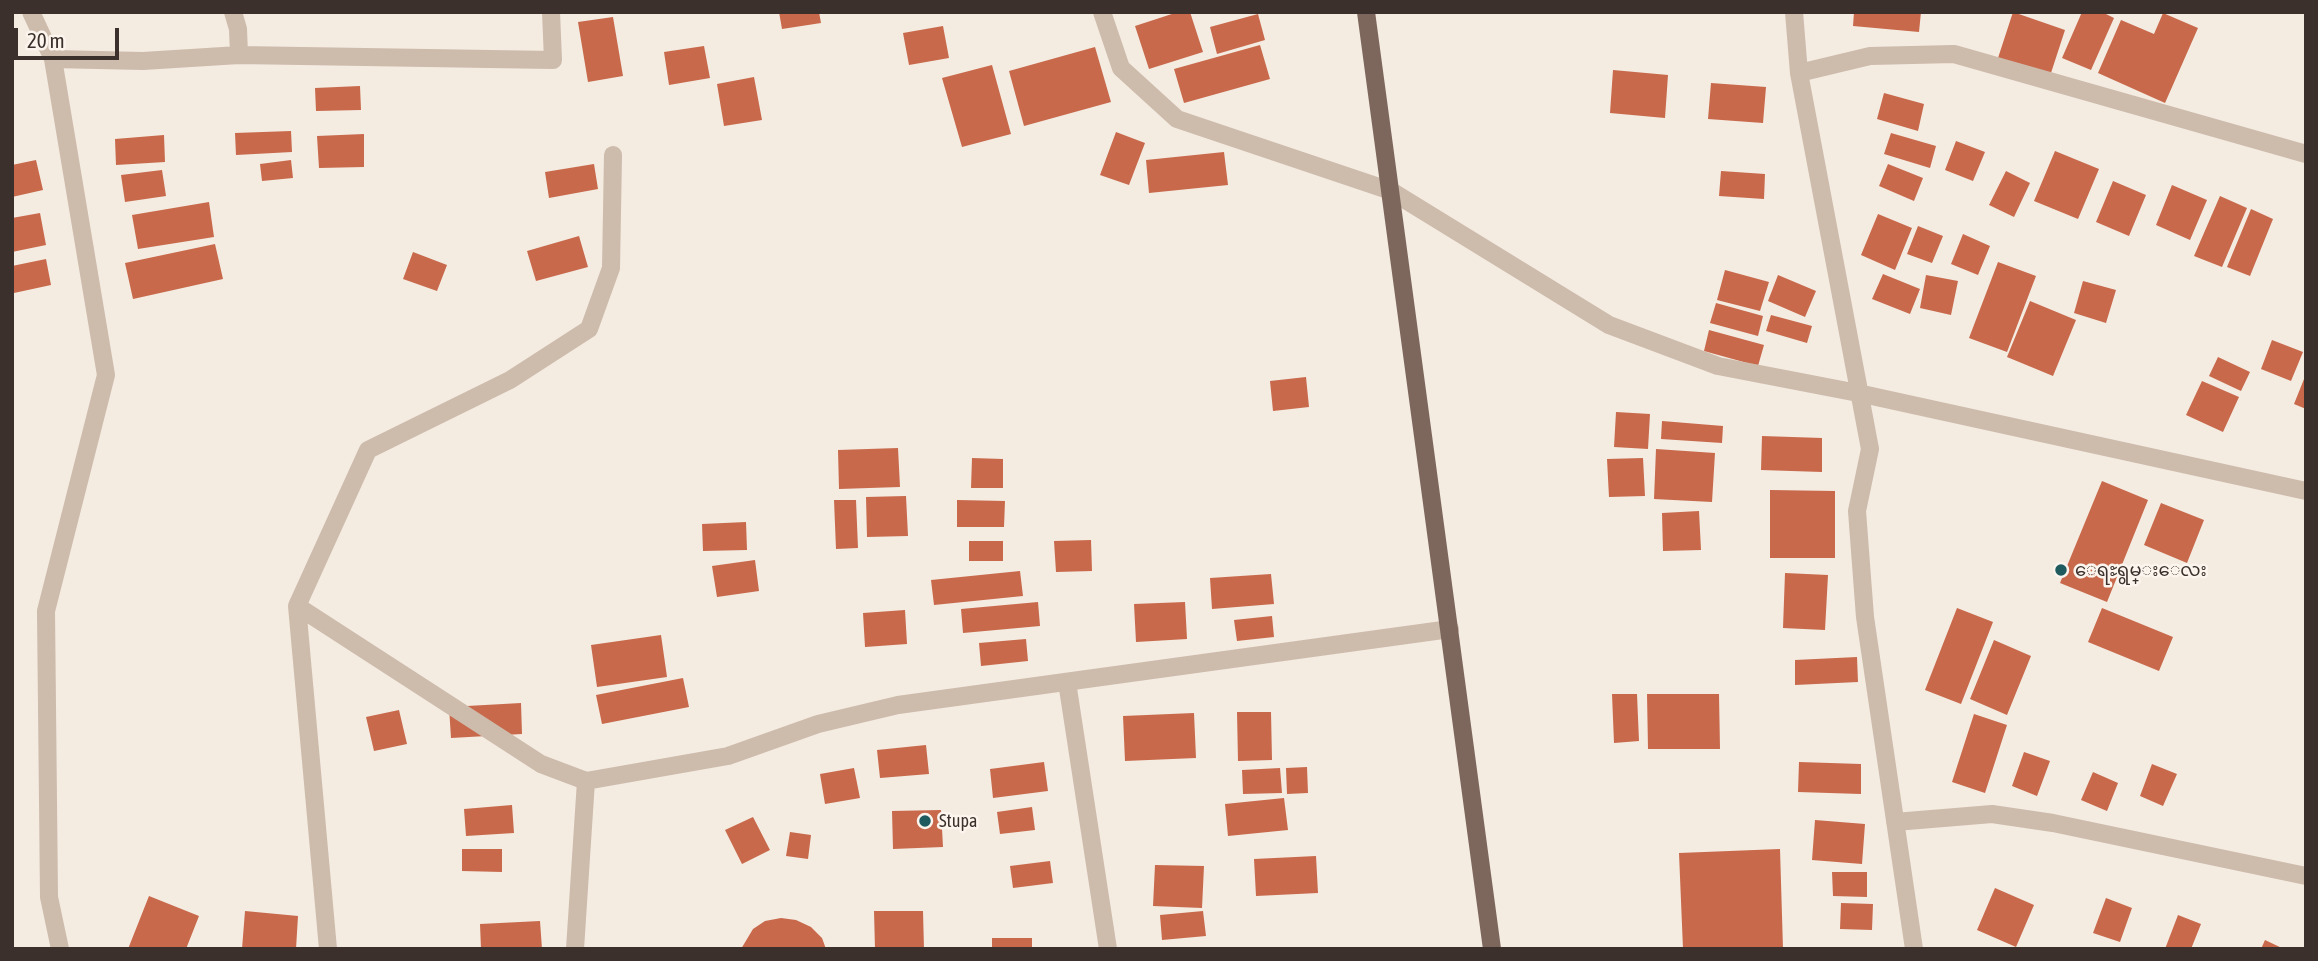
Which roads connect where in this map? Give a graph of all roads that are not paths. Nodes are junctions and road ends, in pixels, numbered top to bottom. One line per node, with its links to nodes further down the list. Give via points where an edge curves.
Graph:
1 (31, 12): 8 (street)
2 (233, 12): 7 (street)
3 (551, 12): 7 (street, via 553,60)
4 (1102, 12): 12 (street, via 1121,68 1177,119)
5 (1366, 12): 12 (main road)
6 (1794, 12): 9 (street)
7 (239, 55): 8 (street, via 144,61)
8 (53, 59): 21 (street, via 106,375 46,611 49,897)
9 (1799, 73): 10 (street, via 1870,56 1954,54); 13 (street)
10 (2306, 154)
11 (613, 155): 15 (street, via 611,268 589,329 510,380 368,450)
12 (1391, 191): 13 (street, via 1609,325 1718,366); 16 (main road)
13 (1858, 393): 14 (street); 19 (street, via 1870,449 1857,511 1865,617)
14 (2306, 491)
15 (297, 606): 18 (street, via 541,764); 22 (street)
16 (1450, 629): 17 (street); 25 (main road)
17 (1067, 682): 18 (street, via 898,705 818,724 728,756); 24 (street)
18 (586, 781): 23 (street)
19 (1895, 821): 20 (street, via 1992,814); 26 (street)
20 (2306, 876)
21 (61, 949)
22 (328, 949)
23 (575, 949)
24 (1108, 949)
25 (1492, 949)
26 (1914, 949)

